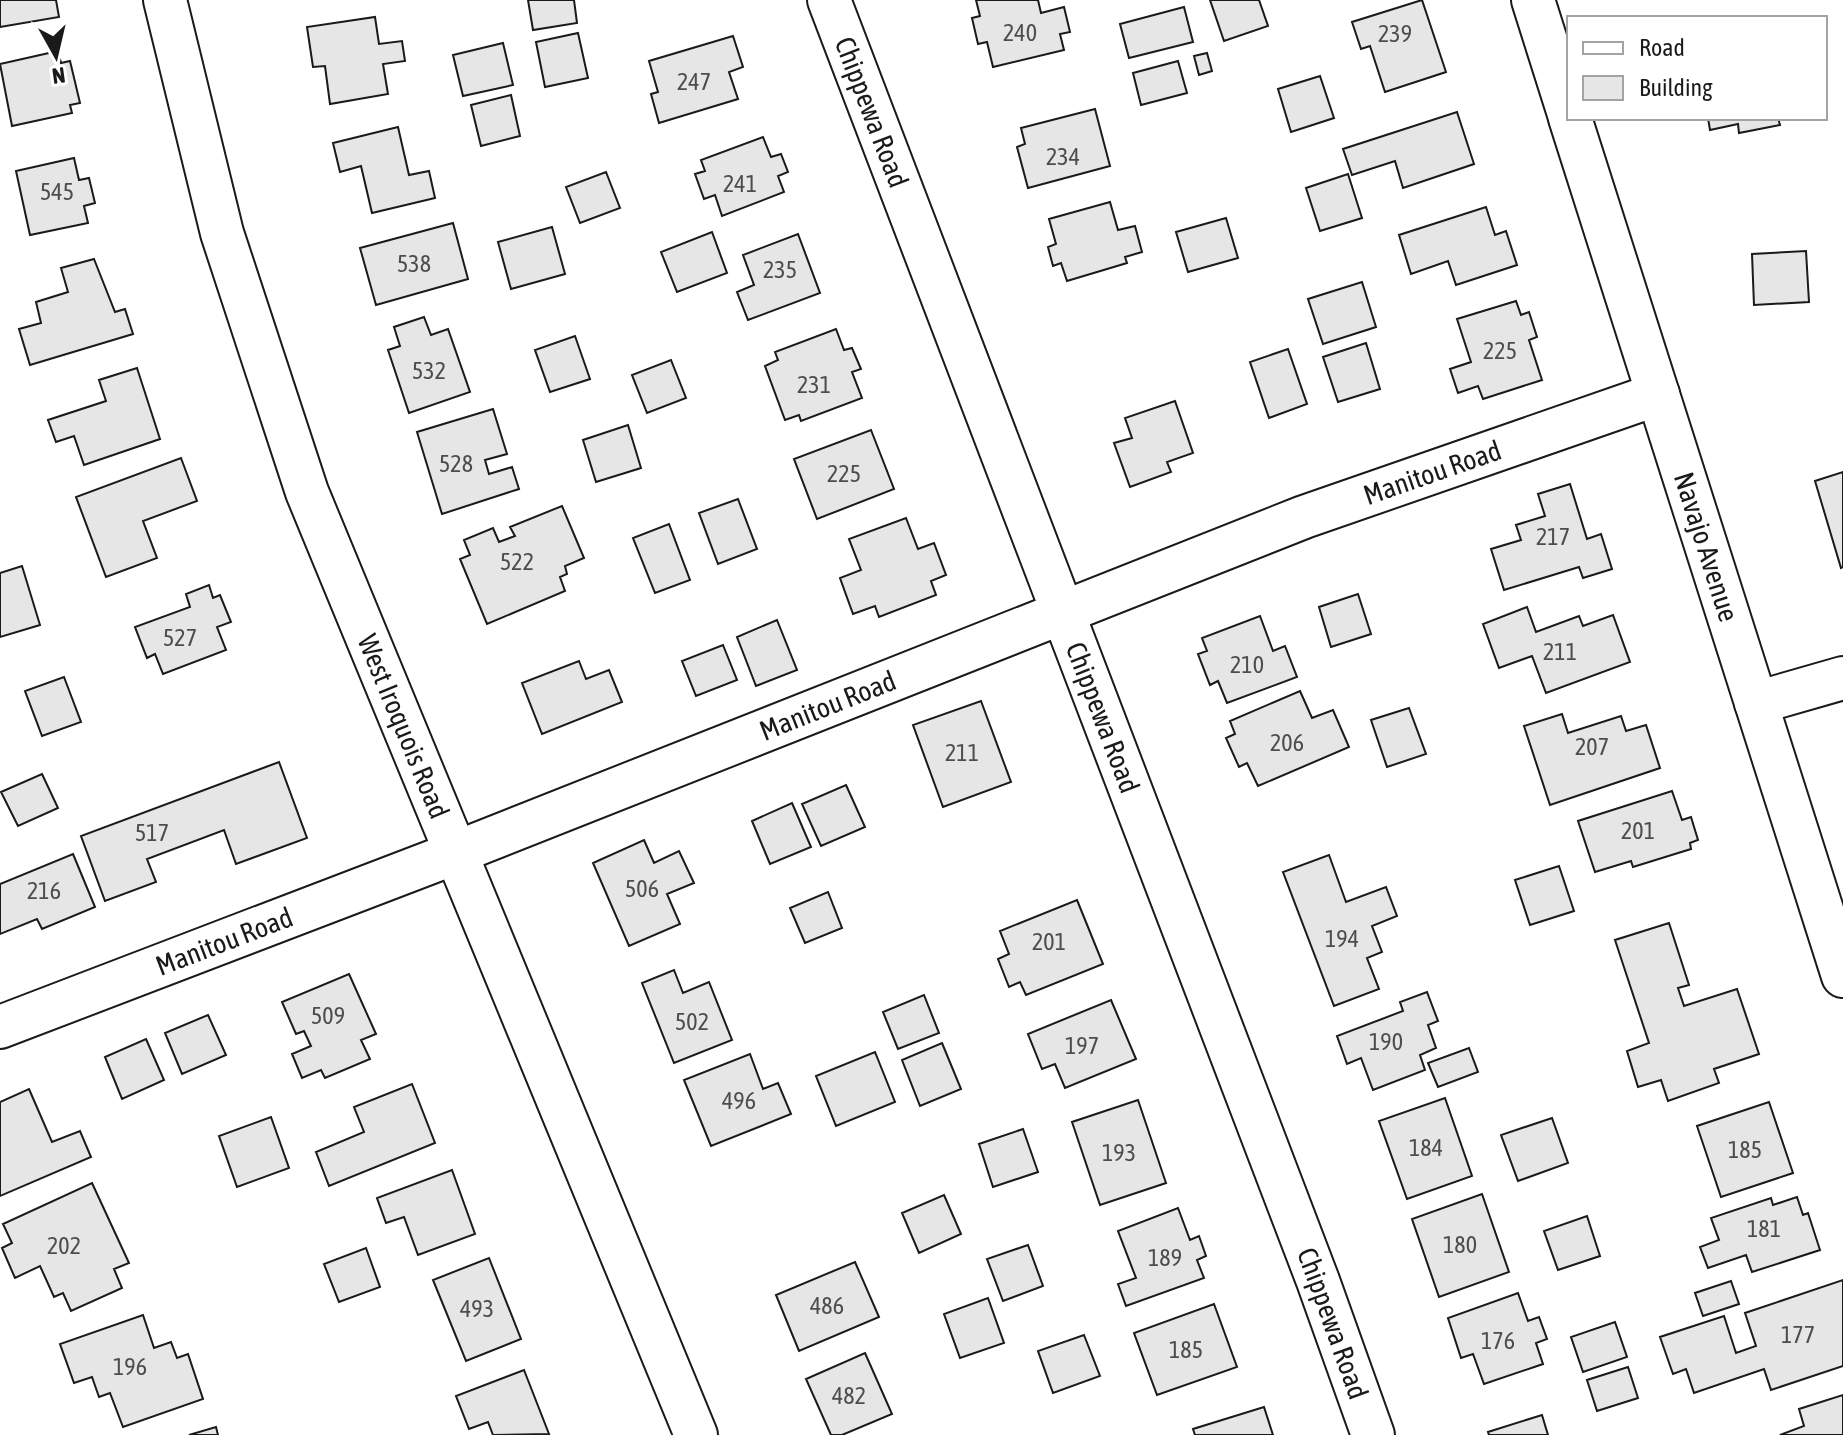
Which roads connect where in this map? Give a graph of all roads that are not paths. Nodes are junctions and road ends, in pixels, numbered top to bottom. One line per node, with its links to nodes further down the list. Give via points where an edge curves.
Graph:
1 (165, 0): 10 (street, West Iroquois Road, via 222,233 262,364 335,565)
2 (829, 0): 7 (street, Chippewa Road)
3 (1533, 0): 4 (street, Navajo Avenue)
4 (1567, 107)
5 (1571, 120): 6 (street, Navajo Avenue)
6 (1658, 394): 7 (street, Manitou Road, via 1331,507); 9 (street, Navajo Avenue)
7 (1063, 613): 10 (street, Manitou Road); 14 (street, Chippewa Road)
8 (1843, 678): 9 (street)
9 (1756, 703): 11 (street, Navajo Avenue)
10 (455, 853): 12 (street, Manitou Road); 13 (street, West Iroquois Road)
11 (1843, 976)
12 (0, 1027)
13 (696, 1435)
14 (1373, 1435)

